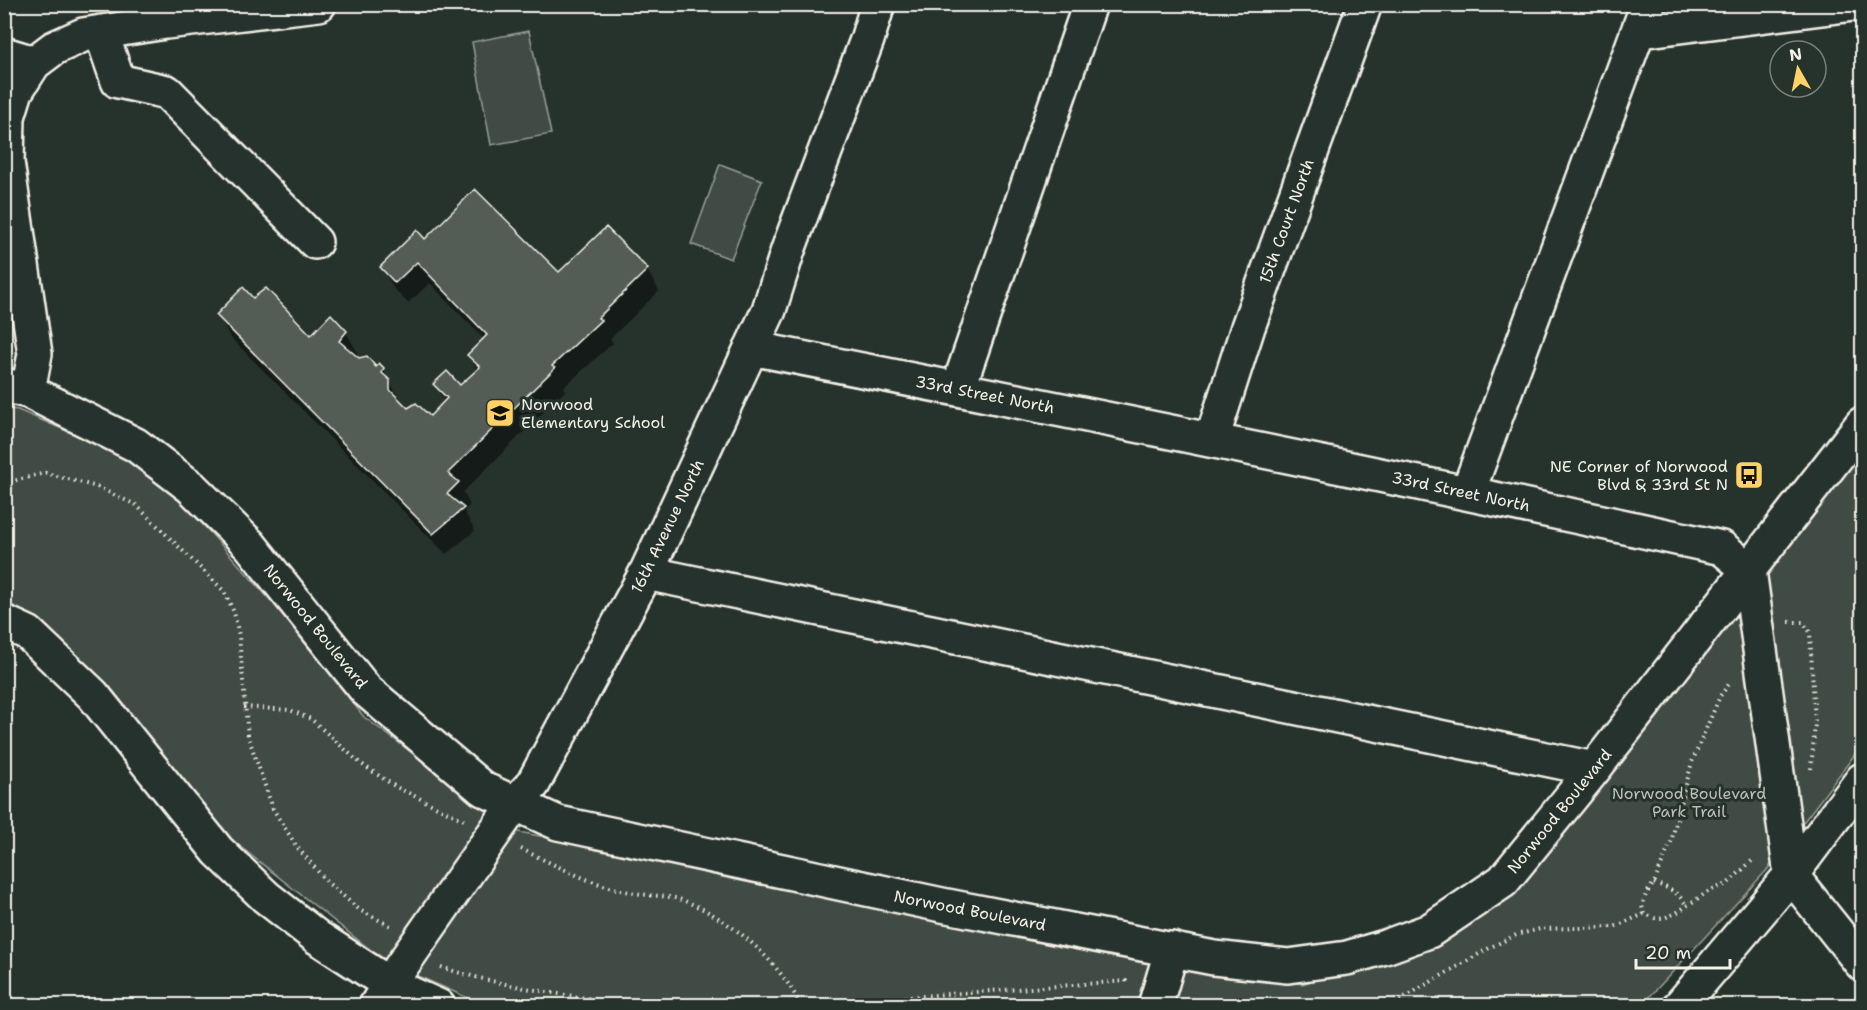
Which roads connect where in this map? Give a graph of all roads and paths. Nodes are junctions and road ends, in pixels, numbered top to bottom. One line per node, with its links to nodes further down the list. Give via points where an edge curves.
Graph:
1 (319, 4): 6 (street)
2 (878, 4): 11 (street, 16th Avenue North)
3 (1090, 4): 13 (street)
4 (1365, 4): 15 (street, 15th Court North, via 1248,327)
5 (1854, 4): 7 (street)
6 (164, 13): 8 (street)
7 (1644, 17): 17 (street)
8 (92, 33): 9 (street); 10 (street, via 118,81 166,92)
9 (20, 59): 12 (street, via 8,117 7,162 35,354)
10 (315, 242)
11 (752, 348): 13 (street, 33rd Street North); 19 (street, 16th Avenue North)
12 (16, 388): 26 (street, Norwood Boulevard, via 136,445 191,487 250,545 366,690 483,789)
13 (958, 389): 15 (street, 33rd Street North)
14 (1863, 424): 18 (street, Norwood Boulevard)
15 (1212, 439): 17 (street, 33rd Street North)
16 (4, 483): 22 (path, via 46,473 97,487 136,505 224,591 239,636)
17 (1468, 492): 18 (street, 33rd Street North, via 1722,548)
18 (1749, 570): 21 (street); 23 (street, Norwood Boulevard)
19 (646, 573): 23 (street); 26 (street, 16th Avenue North, via 533,784)
20 (4, 622): 38 (street, via 28,633 93,694 218,851 266,897)
21 (1760, 648): 24 (path, via 1788,622 1803,622 1810,632 1815,725); 27 (street); 30 (path, via 1720,696 1692,762 1671,842)
22 (244, 707): 28 (path, via 290,710 311,719 360,763 396,787); 34 (path, via 257,767 273,809 297,847 336,890 361,911)
23 (1594, 769): 36 (street, Norwood Boulevard, via 1503,881 1429,931 1347,958 1288,966)
24 (1809, 775)
25 (1863, 780): 29 (street)
26 (516, 802): 28 (street, 16th Avenue North); 36 (street, Norwood Boulevard, via 558,824 942,906)
27 (1784, 823): 29 (street); 31 (path, via 1761,853 1727,884)
28 (493, 835): 35 (street, 16th Avenue North); 41 (path, via 605,885 677,898 721,918 763,954 790,984)
29 (1791, 875): 37 (street); 46 (street)
30 (1654, 883): 31 (path, via 1671,888); 32 (path, via 1642,906)
31 (1686, 905): 32 (path, via 1664,918)
32 (1644, 914): 45 (path, via 1614,927 1540,929 1516,935)
33 (396, 918): 34 (path)
34 (390, 926): 35 (path)
35 (413, 949): 38 (street, 16th Avenue North); 40 (path, via 426,963 460,973 566,995)
36 (1172, 949): 44 (street)
37 (1863, 964)
38 (383, 994): 39 (street)
39 (438, 1005)
40 (640, 1005)
41 (801, 1005)
42 (851, 1005): 43 (path, via 881,999 1126,981)
43 (1118, 1005)
44 (1155, 1005)
45 (1389, 1005)
46 (1680, 1005)

